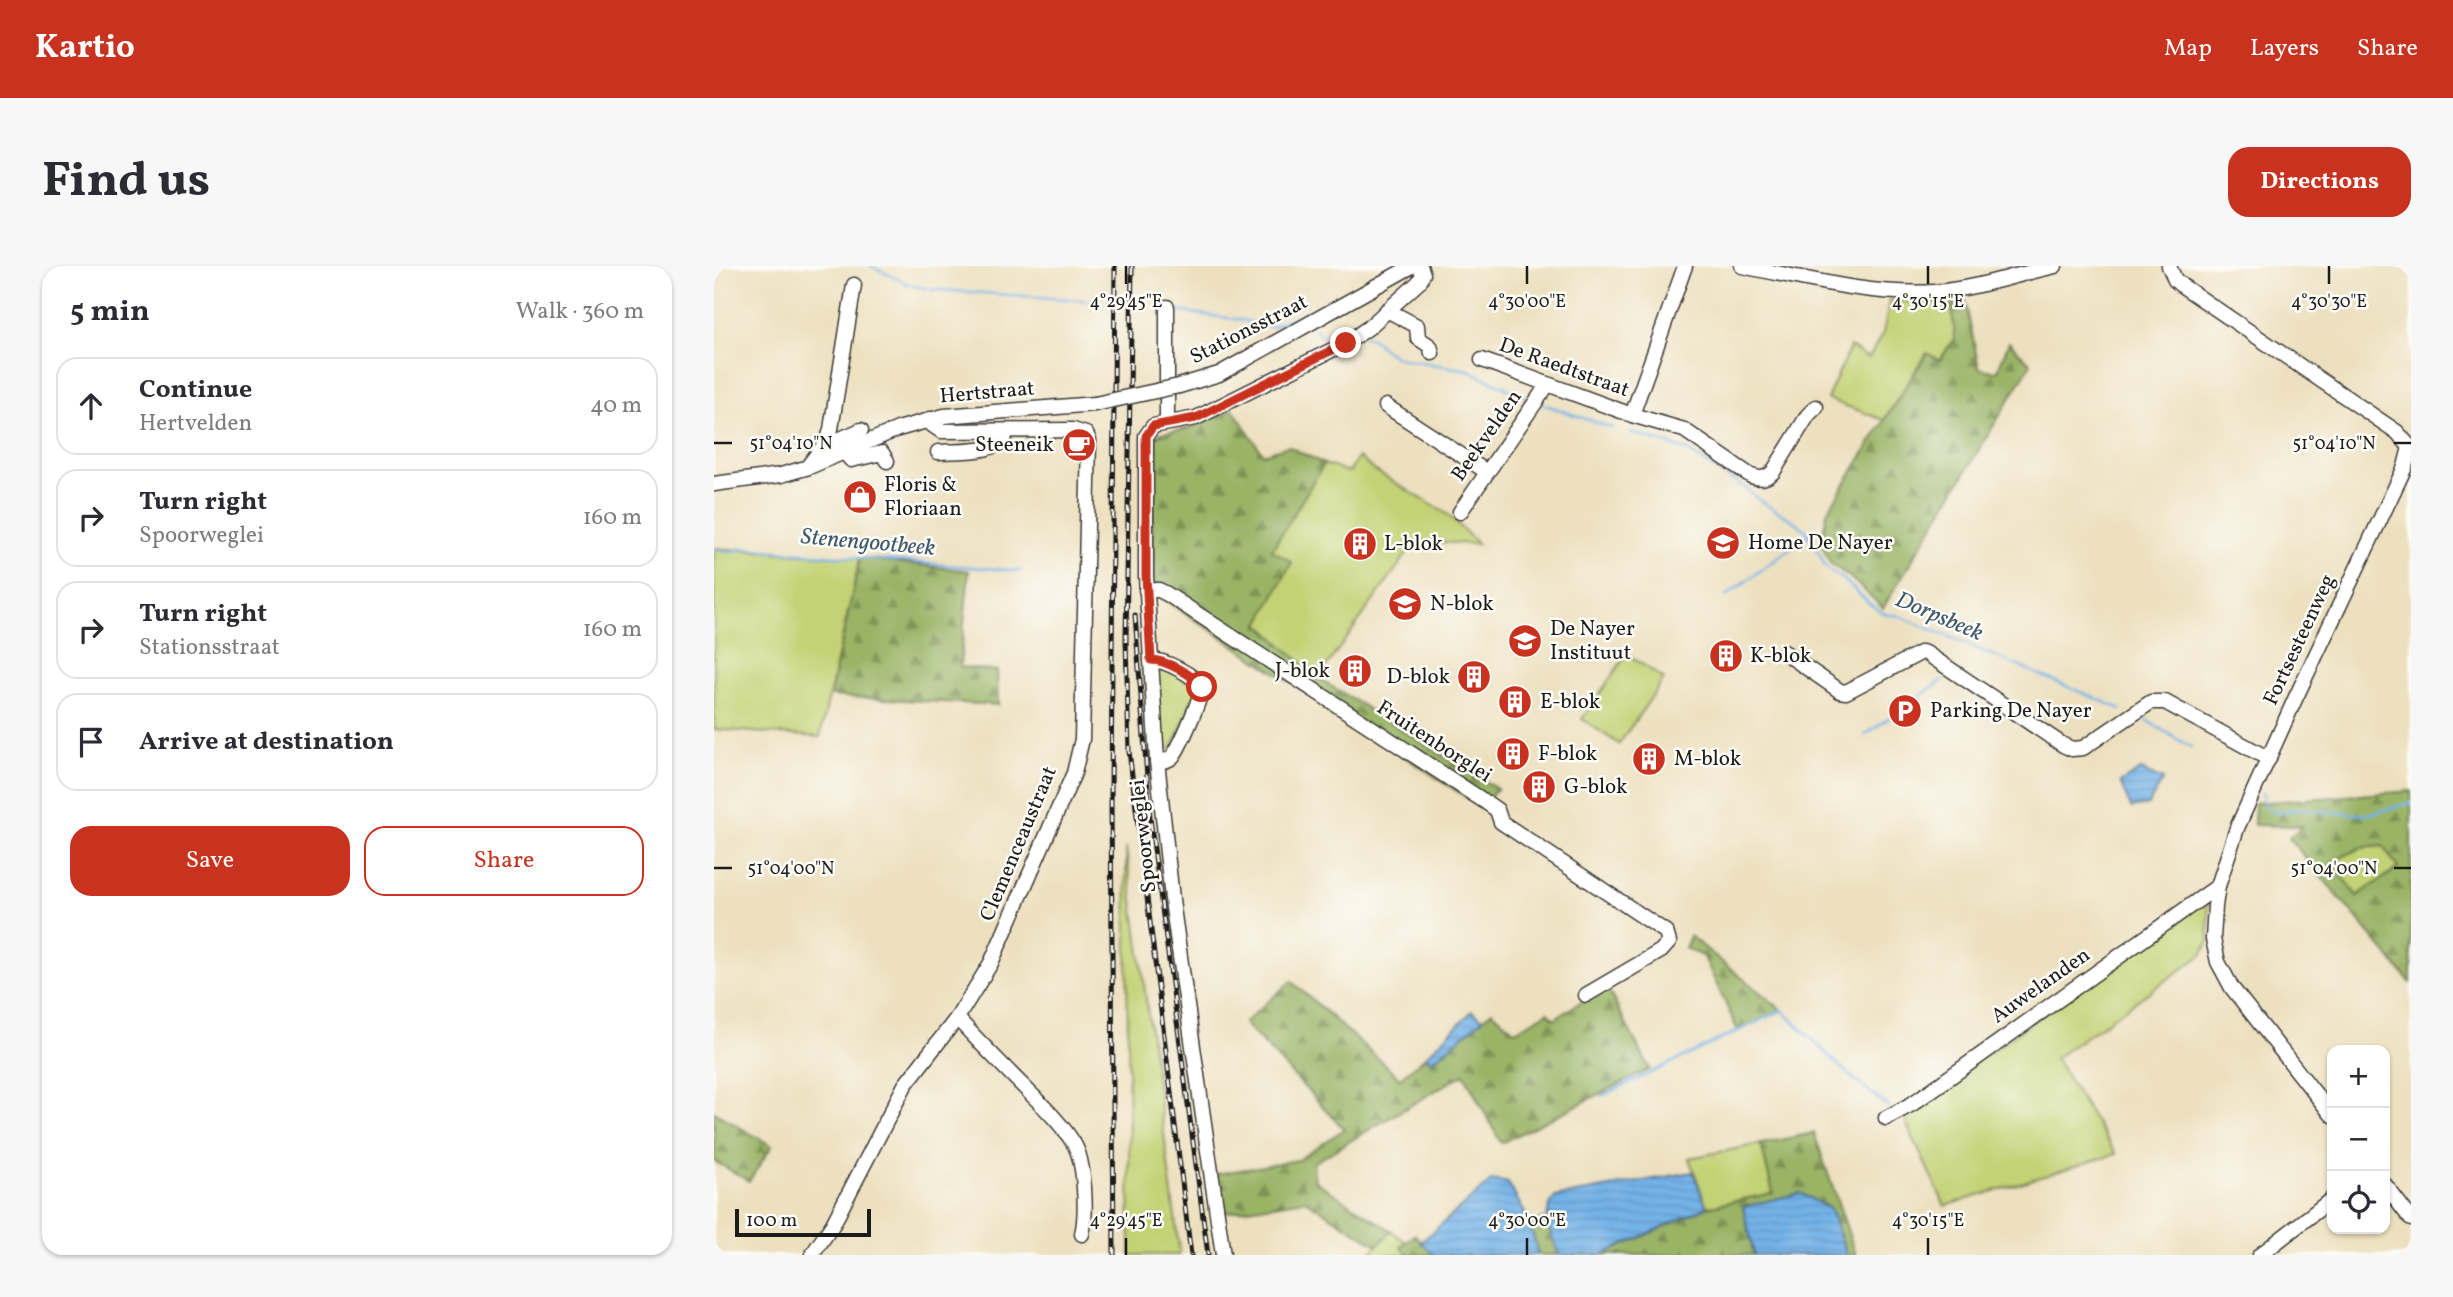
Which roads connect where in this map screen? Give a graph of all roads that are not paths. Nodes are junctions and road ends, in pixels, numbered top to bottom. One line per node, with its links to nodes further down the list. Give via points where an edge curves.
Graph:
1 (1412, 266): 13 (street, Stationsstraat, bridge, via 1219,374)
2 (1420, 266): 9 (street, via 1419,282)
3 (1685, 266): 16 (street)
4 (1742, 266): 5 (street, via 1855,287 1935,292)
5 (2055, 266)
6 (2169, 266): 22 (street, Fortsesteenweg, via 2181,285 2397,432)
7 (854, 285): 21 (street, via 831,429)
8 (1167, 307): 18 (street)
9 (1387, 310): 10 (street, via 1417,326 1418,338); 18 (street, via 1346,343 1196,418)
10 (1432, 353)
11 (1482, 360): 12 (street, De Raedtstraat)
12 (1548, 384): 16 (street, De Raedtstraat); 27 (street, Beekvelden)
13 (1095, 404): 17 (street, Hertstraat)
14 (1387, 405): 27 (street)
15 (1816, 407): 16 (street, De Raedtstraat, via 1773,472 1760,479 1684,430)
16 (1632, 415)
17 (930, 419): 20 (street, Clemenceaustraat, via 941,431); 23 (street, Hertstraat)
18 (1167, 422): 30 (street, Spoorweglei, via 1153,426 1146,436)
19 (861, 430): 21 (street)
20 (1007, 431): 24 (street, via 995,446); 37 (street, Clemenceaustraat, via 1073,430 1089,440 1082,739 1074,773 996,951)
21 (824, 446): 26 (street)
22 (2410, 447): 33 (street, Fortsesteenweg, via 2405,467)
23 (844, 452): 25 (street, via 851,460 882,453); 26 (street, Hertstraat)
24 (938, 452)
25 (887, 461)
26 (808, 467): 28 (street, Hertstraat, via 768,479)
27 (1487, 472): 29 (street, Beekvelden)
28 (714, 484)
29 (1460, 512)
30 (1146, 590): 32 (street, Spoorweglei); 36 (street, Fruitenborglei, via 1167,594 1395,741 1497,810 1501,822 1666,932 1669,942 1661,951)
31 (1784, 652): 33 (street, via 1846,692 1926,653 2073,749 2083,748 2151,702 2165,702)
32 (1151, 660): 34 (street, Spoorweglei); 34 (street, via 1178,669 1202,687 1194,715 1173,755)
33 (2269, 759): 35 (street, Fortsesteenweg, via 2237,828)
34 (1157, 761): 45 (street, Spoorweglei, via 1173,908)
35 (2218, 886): 38 (street, Fortsesteenweg, via 2213,939 2218,962 2232,988); 39 (street, Auwelanden)
36 (1586, 995)
37 (957, 1018): 43 (street, via 1074,1144 1082,1181); 44 (street, Clemenceaustraat, via 905,1085 834,1224)
38 (2327, 1109)
39 (1886, 1118)
40 (2390, 1192): 42 (street)
41 (2327, 1203): 46 (street)
42 (2411, 1219)
43 (1082, 1234)
44 (812, 1255)
45 (1223, 1255)
46 (2260, 1255)

